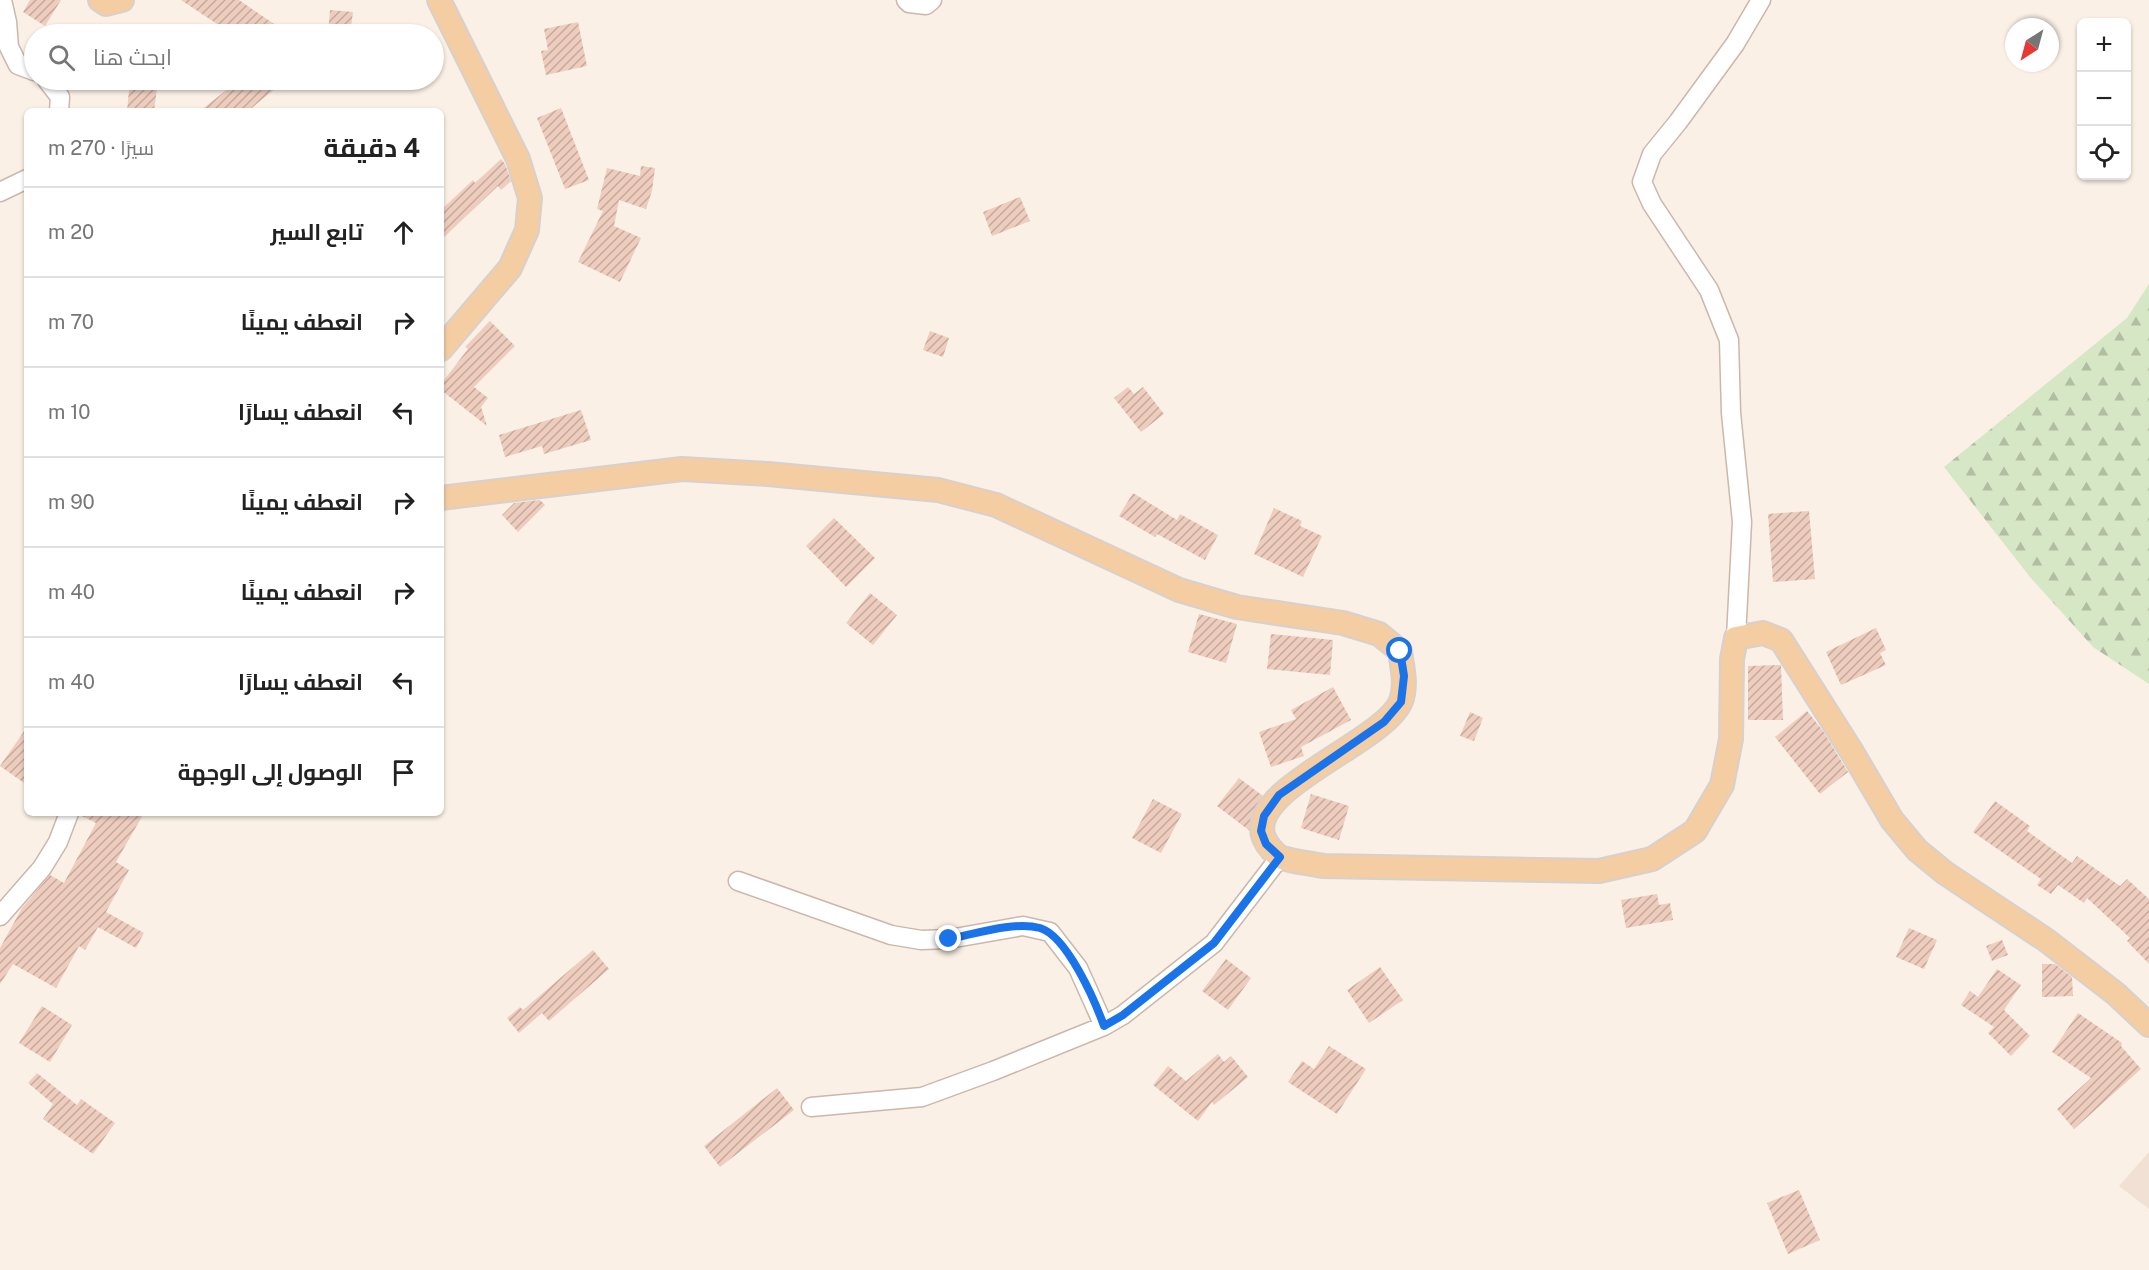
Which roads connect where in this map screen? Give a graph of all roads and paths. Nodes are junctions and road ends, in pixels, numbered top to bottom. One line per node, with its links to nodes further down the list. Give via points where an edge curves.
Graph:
1 (2, 0): 8 (street, via 9,47 18,64)
2 (100, 0): 3 (main road, via 106,4)
3 (122, 0)
4 (439, 0): 13 (main road, via 518,159 530,198 527,230 510,268)
5 (906, 0): 6 (street, via 926,5)
6 (932, 0)
7 (1761, 0): 15 (street, via 1735,44 1652,154 1642,182 1652,204 1709,290 1729,340 1731,413 1742,522)
8 (24, 67)
9 (55, 90): 10 (street, via 60,97)
10 (59, 108)
11 (24, 180): 12 (street)
12 (0, 192)
13 (444, 345)
14 (444, 498): 17 (main road, via 682,469 938,490 996,506 1179,590 1237,607 1343,623 1379,634 1400,651 1404,676 1401,702 1384,722 1279,795 1264,816 1261,831 1266,844)
15 (1736, 638): 17 (main road, via 1731,739 1722,785 1695,831 1652,859 1599,871 1323,866); 20 (main road, via 1763,633 1781,640 1892,820 1917,850 2046,940)
16 (68, 816): 19 (street, via 42,868)
17 (1280, 857): 21 (street, via 1214,943)
18 (738, 880): 21 (street, via 891,935 921,940 1023,926 1050,932 1077,968)
19 (0, 916)
20 (2149, 1025)
21 (1104, 1026): 22 (street, via 922,1097)
22 (811, 1107)

